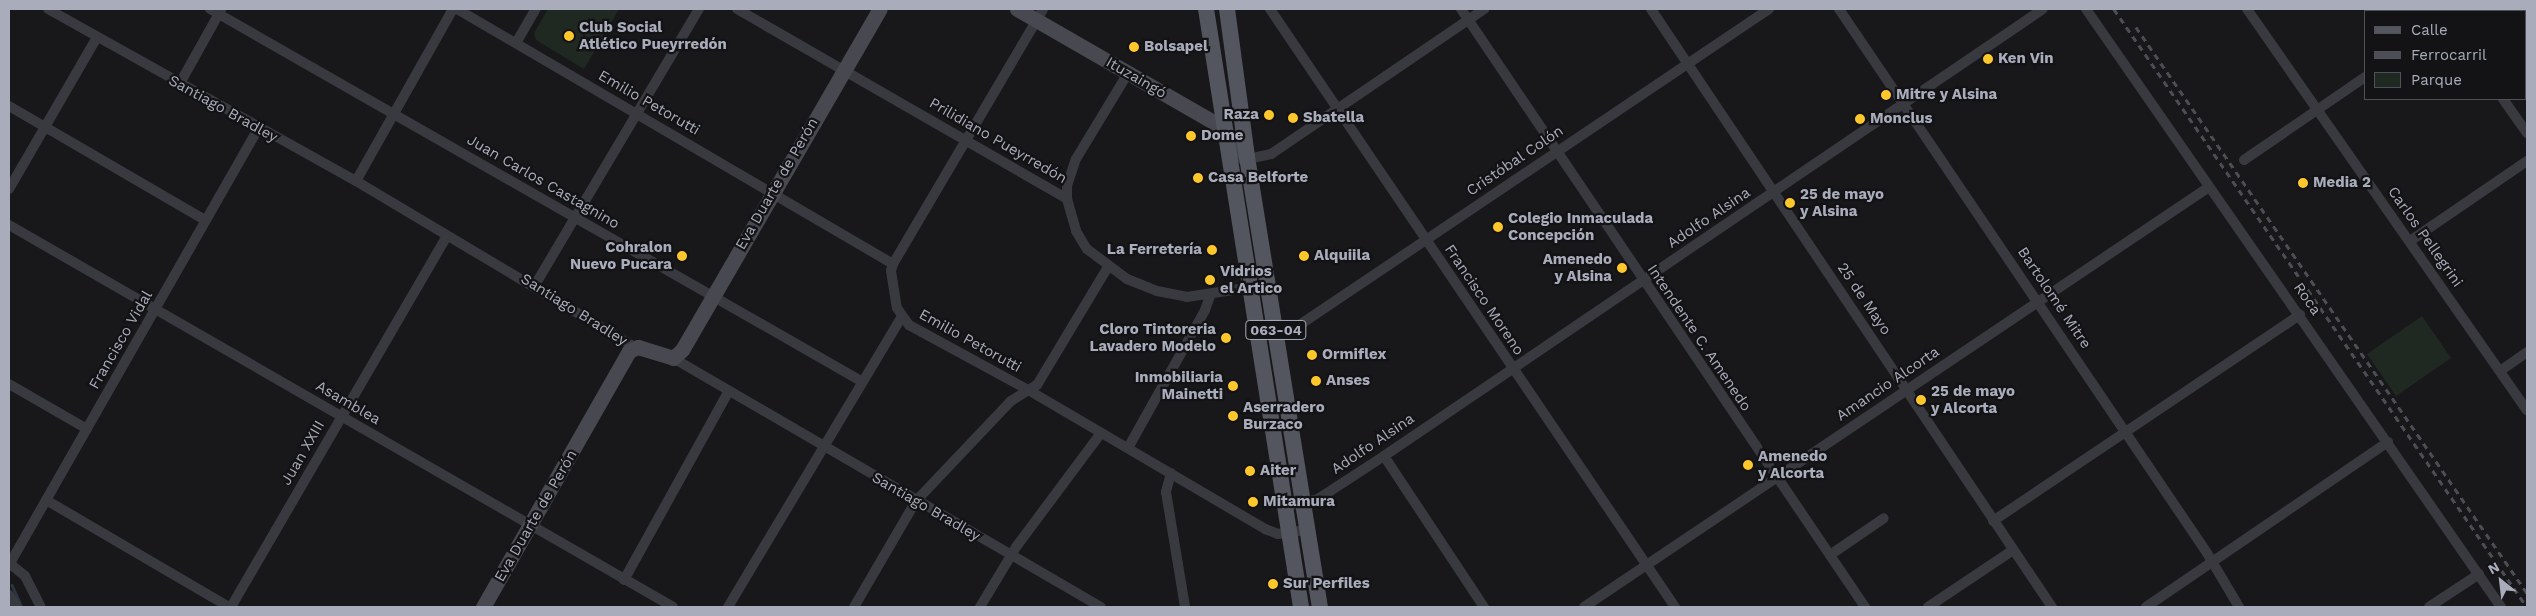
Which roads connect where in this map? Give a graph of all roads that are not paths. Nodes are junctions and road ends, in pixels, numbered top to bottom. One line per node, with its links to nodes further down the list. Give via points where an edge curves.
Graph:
1 (48, 9): 22 (street, Santiago Bradley)
2 (455, 9): 23 (street, Emilio Petorutti); 34 (street)
3 (536, 9): 23 (street)
4 (699, 9): 35 (street)
5 (737, 9): 25 (street, Prilidiano Pueyrredón)
6 (880, 9): 25 (street, Eva Duarte de Perón)
7 (1017, 9): 20 (street, Ituzaingó)
8 (1206, 9): 38 (main road, 063-04)
9 (1227, 9): 42 (main road, 063-04)
10 (1270, 9): 32 (street, Francisco Moreno)
11 (1461, 9): 21 (street, Intendente C. Amenedo)
12 (1484, 9): 21 (street)
13 (1651, 9): 24 (street, 25 de Mayo)
14 (1769, 9): 24 (street, Cristóbal Colón)
15 (1839, 9): 30 (street, Bartolomé Mitre)
16 (2086, 9): 47 (street, Roca)
17 (2247, 9): 33 (street, Carlos Pellegrini)
18 (217, 10): 28 (street); 34 (street, Juan Carlos Castagnino)
19 (2037, 11): 30 (street, Adolfo Alsina)
20 (1040, 14): 26 (street, Ituzaingó); 40 (street)
21 (1468, 19): 32 (street); 41 (street, Intendente C. Amenedo)
22 (97, 37): 28 (street, Santiago Bradley); 36 (street)
23 (516, 43): 35 (street, Emilio Petorutti)
24 (1688, 63): 41 (street, Cristóbal Colón); 49 (street, 25 de Mayo)
25 (844, 69): 40 (street, Prilidiano Pueyrredón); 50 (street, Eva Duarte de Perón)
26 (1128, 73): 38 (street, Ituzaingó); 51 (street, via 1078,155 1067,186)
27 (2364, 79): 33 (street)
28 (179, 85): 37 (street, Santiago Bradley)
29 (2505, 100): 39 (street)
30 (1906, 105): 49 (street, Adolfo Alsina); 65 (street, Bartolomé Mitre)
31 (9, 106): 36 (street)
32 (1337, 110): 42 (street, via 1271,154); 56 (street, Francisco Moreno)
33 (2317, 110): 43 (street); 57 (street, Carlos Pellegrini)
34 (395, 113): 46 (street); 53 (street, Juan Carlos Castagnino)
35 (638, 113): 50 (street, Emilio Petorutti); 53 (street)
36 (45, 127): 48 (street); 52 (street)
37 (258, 128): 46 (street, Santiago Bradley); 52 (street, Francisco Vidal)
38 (1225, 131): 42 (street, Ituzaingó); 45 (main road, 063-04)
39 (2527, 133)
40 (966, 140): 51 (street, Prilidiano Pueyrredón); 58 (street)
41 (1556, 151): 56 (street, Cristóbal Colón); 60 (street, Intendente C. Amenedo)
42 (1247, 157): 45 (street); 69 (main road, 063-04)
43 (2244, 160)
44 (2527, 161): 57 (street)
45 (1232, 168): 62 (main road, 063-04)
46 (356, 181): 55 (street, Santiago Bradley)
47 (2209, 187): 65 (street, Amancio Alcorta); 67 (street, Roca)
48 (9, 189)
49 (1775, 192): 60 (street, Adolfo Alsina); 77 (street, 25 de Mayo)
50 (771, 193): 58 (street, Emilio Petorutti); 63 (street, Eva Duarte de Perón)
51 (1067, 199): 59 (street, Prilidiano Pueyrredón, via 1080,240)
52 (205, 220): 66 (street, Francisco Vidal)
53 (575, 220): 61 (street); 63 (street, Juan Carlos Castagnino)
54 (9, 225): 66 (street, Asamblea)
55 (447, 236): 61 (street, Santiago Bradley); 81 (street, Juan XXIII)
56 (1425, 240): 69 (street, Cristóbal Colón, via 1298,326); 73 (street, Francisco Moreno)
57 (2410, 241): 74 (street, Carlos Pellegrini)
58 (893, 264): 68 (street, Emilio Petorutti, via 891,271)
59 (1108, 267): 64 (street, Prilidiano Pueyrredón, via 1157,291 1180,296); 78 (street, via 1041,380)
60 (1642, 281): 73 (street, Adolfo Alsina); 90 (street, Intendente C. Amenedo)
61 (535, 285): 70 (street, Santiago Bradley)
62 (1252, 287): 64 (street, Prilidiano Pueyrredón); 94 (main road, 063-04)
63 (713, 296): 72 (street, Eva Duarte de Perón, via 682,350); 75 (street, Juan Carlos Castagnino)
64 (1210, 296): 87 (street)
65 (2038, 301): 77 (street, Amancio Alcorta); 84 (street, Bartolomé Mitre)
66 (156, 310): 81 (street, Asamblea); 82 (street, Francisco Vidal)
67 (2300, 315): 84 (street); 85 (street, Roca)
68 (901, 318): 75 (street); 78 (street, Emilio Petorutti)
69 (1277, 333): 93 (main road, 063-04)
70 (633, 346): 72 (street, Santiago Bradley); 97 (street, Eva Duarte de Perón)
71 (2527, 352): 74 (street)
72 (673, 358): 79 (street, Santiago Bradley)
73 (1513, 368): 88 (street, Adolfo Alsina); 105 (street, Francisco Moreno)
74 (2500, 371): 80 (street, Carlos Pellegrini)
75 (861, 381): 86 (street)
76 (9, 384): 82 (street)
77 (1907, 390): 90 (street, Amancio Alcorta); 96 (street, 25 de Mayo)
78 (1030, 391): 83 (street, Emilio Petorutti); 92 (street, via 1011,401)
79 (728, 392): 86 (street, Santiago Bradley); 107 (street)
80 (2527, 410)
81 (342, 416): 97 (street, Asamblea); 111 (street, Juan XXIII)
82 (87, 429): 91 (street, Francisco Vidal)
83 (1101, 433): 87 (street, Emilio Petorutti); 101 (street)
84 (2125, 433): 96 (street); 103 (street, Bartolomé Mitre)
85 (2388, 442): 103 (street); 106 (street, Roca)
86 (822, 447): 92 (street, Santiago Bradley); 114 (street)
87 (1128, 448): 89 (street, Emilio Petorutti)
88 (1384, 456): 93 (street, Adolfo Alsina, via 1318,499); 121 (street)
89 (1171, 473): 99 (street, Emilio Petorutti, via 1265,529 1278,534); 118 (street, via 1166,492)
90 (1777, 478): 102 (street, Intendente C. Amenedo); 105 (street, Amancio Alcorta)
91 (46, 500): 104 (street, Francisco Vidal); 111 (street)
92 (916, 501): 101 (street, Santiago Bradley); 115 (street)
93 (1304, 504): 94 (street, Adolfo Alsina); 98 (main road, 063-04)
94 (1286, 506): 99 (main road, 063-04)
95 (1884, 518): 102 (street)
96 (1993, 521): 100 (street, 25 de Mayo)
97 (530, 526): 107 (street, Asamblea); 112 (street, Eva Duarte de Perón)
98 (1308, 530): 99 (street, Emilio Petorutti); 120 (main road, 063-04)
99 (1290, 533): 119 (main road, 063-04)
100 (2013, 550): 125 (street); 126 (street, 25 de Mayo)
101 (1011, 555): 116 (street); 117 (street, Santiago Bradley)
102 (1830, 555): 124 (street, Intendente C. Amenedo)
103 (2212, 562): 127 (street); 128 (street, Bartolomé Mitre)
104 (9, 564): 110 (street, via 25,576)
105 (1646, 565): 122 (street, Amancio Alcorta); 123 (street, Francisco Moreno)
106 (2478, 574): 129 (street); 130 (street, Roca)
107 (624, 580): 113 (street, Asamblea)
108 (9, 595): 109 (street)
109 (17, 607)
110 (41, 607)
111 (230, 607)
112 (483, 607)
113 (673, 607)
114 (728, 607)
115 (854, 607)
116 (980, 607)
117 (1101, 607)
118 (1185, 607)
119 (1301, 607)
120 (1320, 607)
121 (1484, 607)
122 (1584, 607)
123 (1675, 607)
124 (1865, 607)
125 (1928, 607)
126 (2052, 607)
127 (2146, 607)
128 (2239, 607)
129 (2429, 607)
130 (2502, 607)

